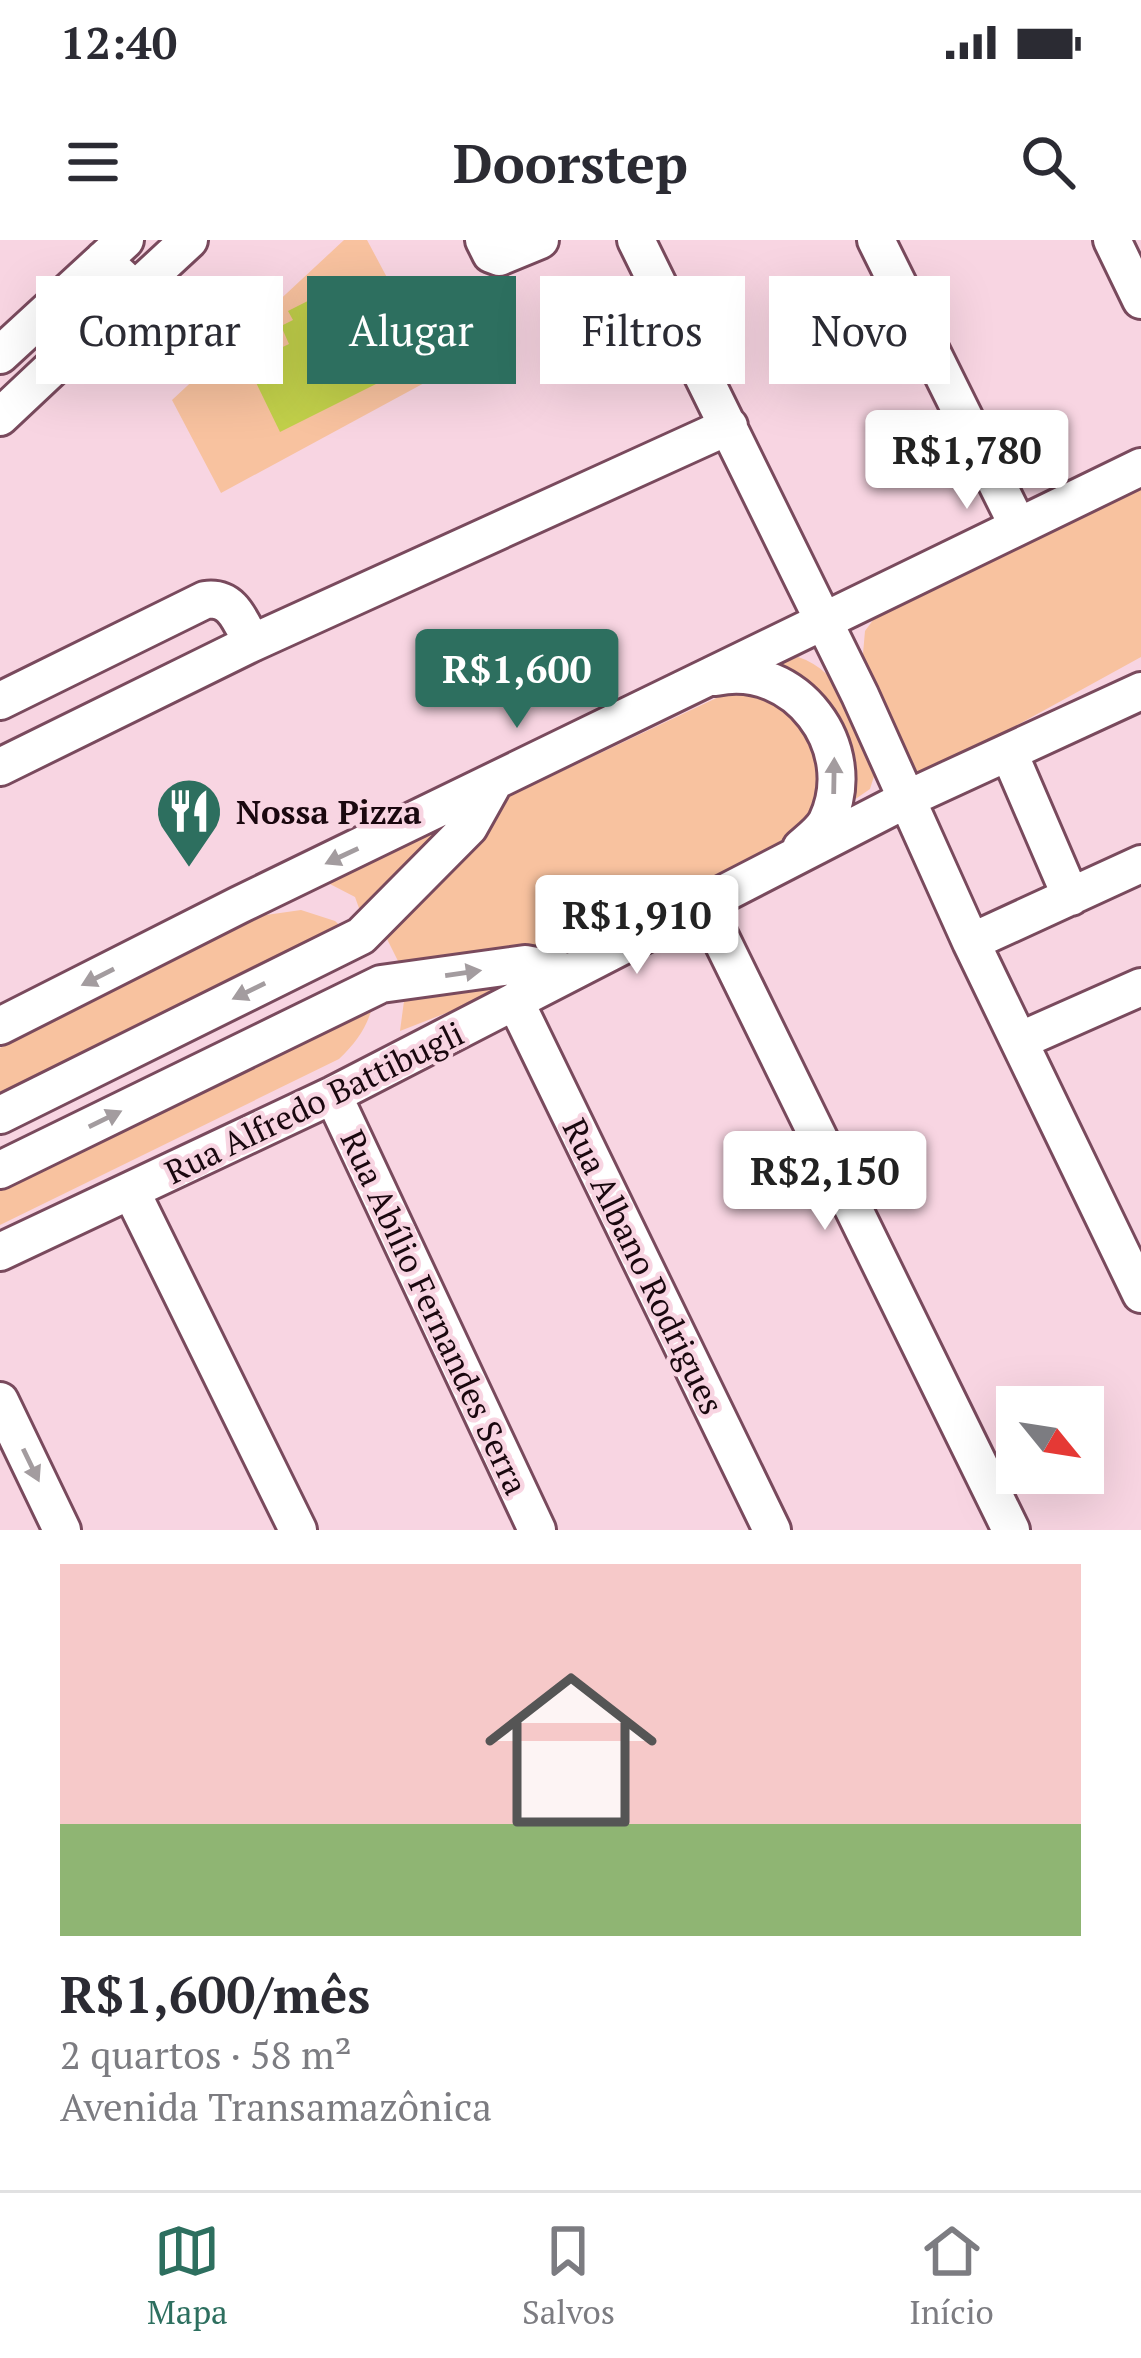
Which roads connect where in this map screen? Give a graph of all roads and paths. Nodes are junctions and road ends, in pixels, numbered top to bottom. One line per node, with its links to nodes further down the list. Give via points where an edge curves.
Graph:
1 (189, 240): 8 (street)
2 (484, 240): 3 (street, via 499,257)
3 (540, 240)
4 (636, 240): 13 (street)
5 (876, 240): 15 (street)
6 (1112, 240): 9 (street)
7 (114, 250): 10 (street)
8 (150, 276)
9 (1141, 300)
10 (0, 355)
11 (36, 383): 12 (street)
12 (0, 417)
13 (729, 426): 16 (street); 17 (street)
14 (1141, 467): 15 (street)
15 (1018, 526): 16 (street)
16 (826, 623): 18 (street); 24 (street)
17 (252, 643): 20 (street, via 229,603 205,600); 22 (street)
18 (704, 680): 23 (street); 26 (street, one-way to 18, via 826,824 835,756 823,724 772,680 740,672)
19 (1141, 691): 21 (street, Rua Alfredo Battibugli)
20 (0, 701)
21 (1009, 752): 24 (street, Rua Alfredo Battibugli); 27 (street)
22 (0, 767)
23 (493, 784): 33 (street, one-way to 33); 36 (street, one-way to 36, via 469,827 361,936)
24 (909, 798): 26 (street, Rua Alfredo Battibugli); 29 (street)
25 (1141, 863): 27 (street)
26 (775, 868): 28 (street, Rua Alfredo Battibugli)
27 (1071, 897): 29 (street)
28 (704, 904): 30 (street, Rua Alfredo Battibugli); 46 (street)
29 (971, 942): 34 (street)
30 (569, 972): 32 (street, Rua Alfredo Battibugli); 37 (street, one-way to 30, via 381,984 525,964)
31 (1141, 986): 34 (street)
32 (515, 1001): 35 (street, Rua Alfredo Battibugli); 45 (street, Rua Albano Rodrigues)
33 (0, 1026)
34 (1019, 1041): 40 (street)
35 (333, 1094): 38 (street, Rua Alfredo Battibugli); 44 (street, Rua Abílio Fernandes Serra)
36 (0, 1114)
37 (0, 1170)
38 (131, 1191): 39 (street, Rua Alfredo Battibugli); 43 (street)
39 (0, 1252)
40 (1141, 1294)
41 (0, 1401): 42 (street, one-way to 42)
42 (62, 1530)
43 (298, 1530)
44 (537, 1530)
45 (772, 1530)
46 (1011, 1530)

